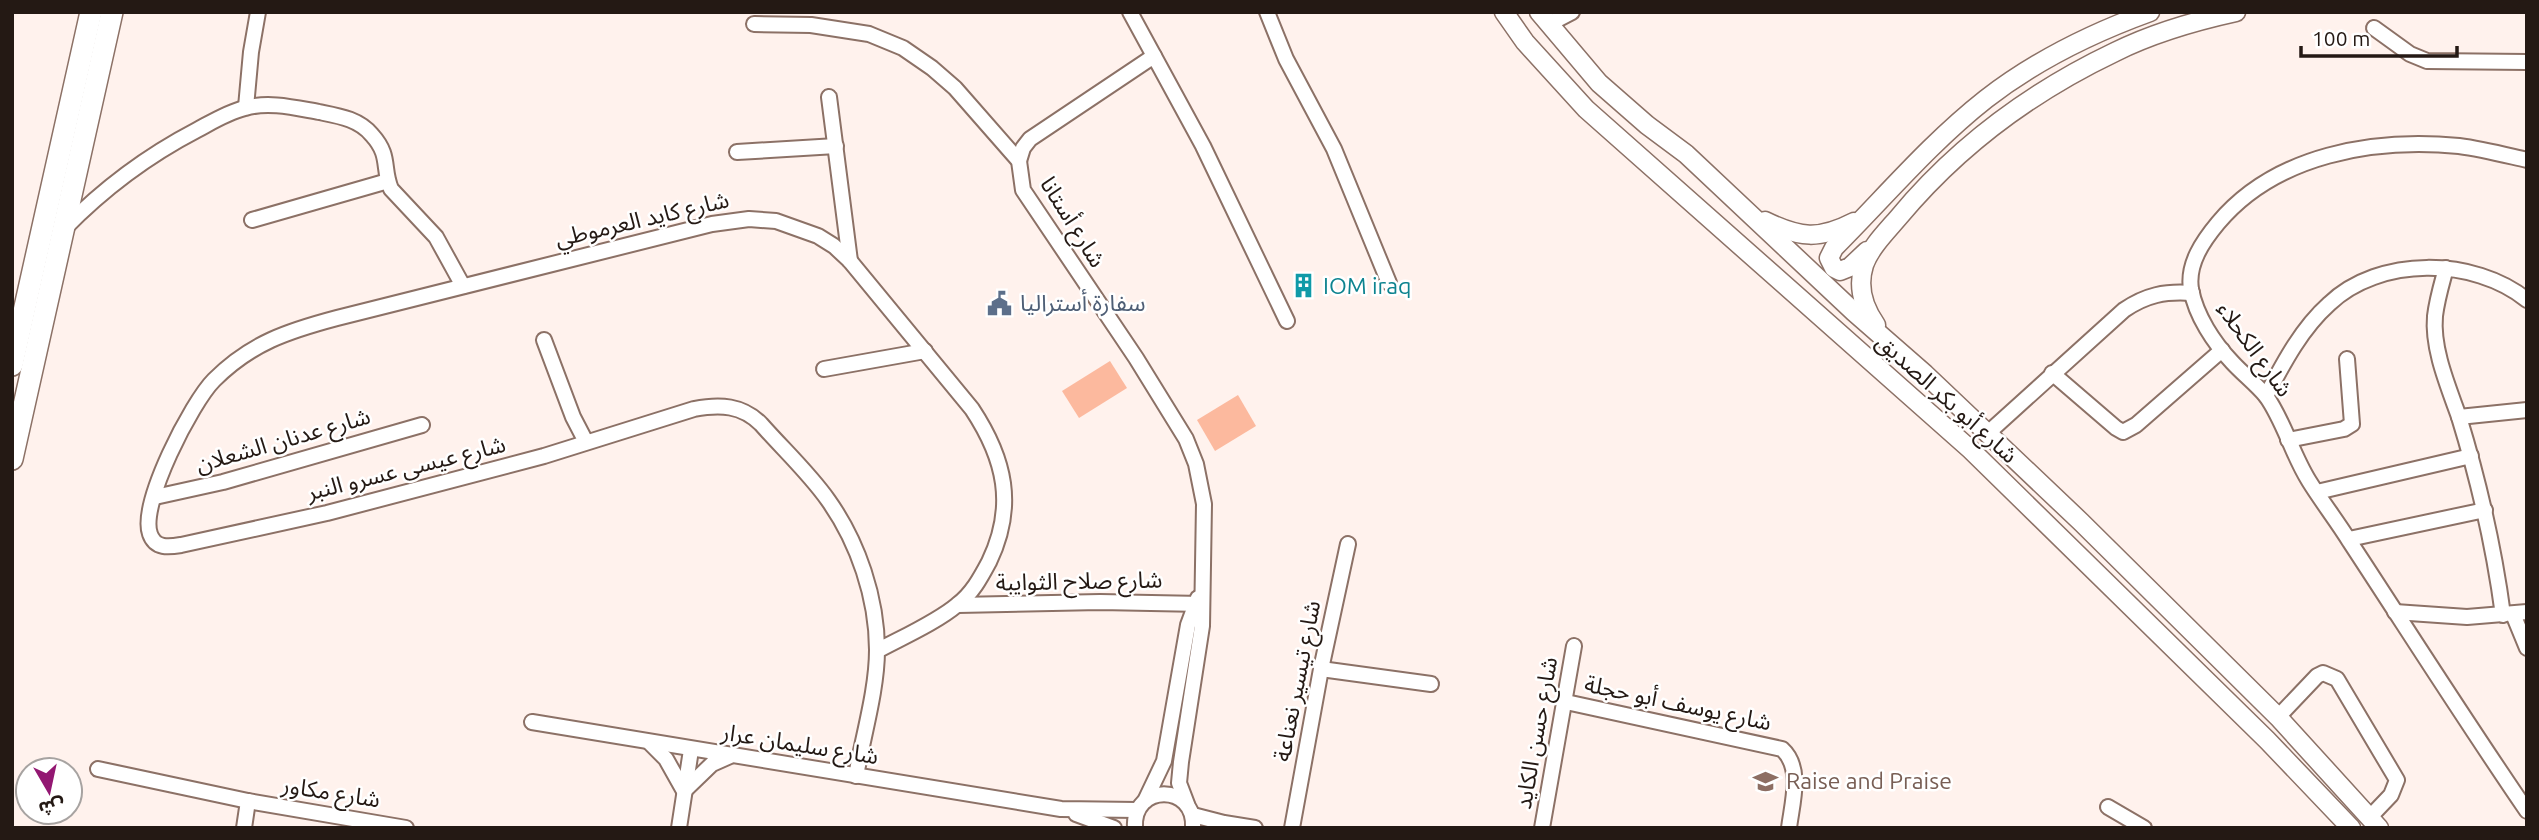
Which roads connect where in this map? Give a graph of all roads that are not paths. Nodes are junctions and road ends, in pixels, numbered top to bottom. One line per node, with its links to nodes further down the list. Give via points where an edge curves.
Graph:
1 (79, 12): 14 (highway)
2 (91, 12): 14 (highway)
3 (112, 12): 23 (highway)
4 (258, 12): 18 (street)
5 (1130, 12): 15 (street)
6 (1268, 12): 33 (street, via 1286,59 1334,149)
7 (1504, 12): 95 (main road, شارع أبو بكر الصديق, via 1586,109 1971,450)
8 (1572, 12): 11 (street)
9 (2150, 12): 27 (main road, via 2048,58 1986,99)
10 (2236, 12): 30 (main road, via 2118,50 2033,97 1959,152)
11 (1544, 18): 26 (main road, شارع أبو بكر الصديق, via 1600,83)
12 (754, 24): 21 (street, شارع أستانا, via 811,25 869,34 903,48 955,88)
13 (2374, 28): 16 (street, via 2427,61)
14 (86, 33): 43 (highway)
15 (1154, 56): 21 (street, via 1030,139); 37 (street)
16 (2527, 62)
17 (829, 97): 19 (street)
18 (246, 107): 24 (street, via 280,106 352,120 370,132 382,148); 25 (street, via 150,156)
19 (836, 146): 20 (street); 31 (street)
20 (737, 152)
21 (1019, 160): 60 (street, شارع أستانا, via 1023,190 1136,358 1192,452 1204,504)
22 (2527, 160): 35 (street, شارع الكحلاء, via 2461,146 2411,145 2313,159 2255,188 2213,229 2194,262)
23 (75, 181): 25 (street, via 83,200); 29 (highway)
24 (388, 181): 28 (street); 34 (street, via 436,237)
25 (98, 197): 29 (street)
26 (1749, 212): 27 (main road, via 1790,232 1814,236 1835,232); 39 (main road, شارع أبو بكر الصديق)
27 (1866, 216): 30 (main road, via 1830,253 1834,268 1850,267)
28 (252, 220)
29 (64, 229): 54 (highway)
30 (1887, 232): 39 (main road, via 1867,257 1861,285 1867,312)
31 (850, 261): 34 (street, شارع كايد العرموطي, via 808,232 776,221 748,219 712,223); 41 (street, شارع كايد العرموطي)
32 (2446, 268): 36 (street, via 2500,283); 46 (street, via 2411,268 2345,291 2307,328); 48 (street, via 2435,333)
33 (1390, 283)
34 (463, 286): 56 (street, شارع كايد العرموطي, via 288,331 232,364 202,392 175,439)
35 (2192, 293): 40 (street, شارع الكحلاء); 45 (street, via 2165,293 2137,301)
36 (2527, 300)
37 (1287, 321)
38 (544, 340): 52 (street)
39 (1886, 340): 50 (main road, شارع أبو بكر الصديق)
40 (2221, 350): 45 (street, via 2123,432); 46 (street, شارع الكحلاء)
41 (925, 351): 44 (street); 61 (street, شارع كايد العرموطي, via 984,427 1004,488 1004,518 996,545 977,583)
42 (2347, 359): 51 (street, via 2352,425)
43 (12, 365)
44 (824, 369)
45 (2052, 373): 50 (street)
46 (2266, 396): 51 (street, شارع الكحلاء)
47 (2527, 410): 48 (street)
48 (2459, 417): 53 (street)
49 (422, 425): 56 (street, شارع عدنان الشعلان)
50 (1988, 433): 70 (main road, شارع أبو بكر الصديق)
51 (2288, 440): 55 (street, شارع الكحلاء)
52 (586, 442): 56 (street, شارع عيسى عسرو النبر, via 327,513 171,547 158,545 150,534); 66 (street, شارع عيسى عسرو النبر, via 712,405 739,409 754,417 840,517 862,564)
53 (2471, 456): 55 (street); 57 (street)
54 (12, 458)
55 (2317, 492): 58 (street, شارع الكحلاء)
56 (155, 497)
57 (2485, 510): 58 (street); 63 (street)
58 (2349, 539): 62 (street, شارع الكحلاء)
59 (1348, 544): 67 (street, شارع تيسير نعناعة)
60 (1200, 599): 61 (street, شارع صلاح الثوايبة); 79 (street, شارع أستانا, via 1188,625 1164,761); 83 (street, شارع أستانا, via 1202,626 1179,783)
61 (958, 605): 66 (street, شارع كايد العرموطي)
62 (2395, 611): 63 (street, via 2467,617); 82 (street, شارع الكحلاء)
63 (2514, 614): 65 (street)
64 (1574, 646): 69 (street, شارع حسن الكايد)
65 (2527, 648)
66 (877, 651): 76 (street)
67 (1321, 669): 68 (street); 91 (street, شارع تيسير نعناعة)
68 (1431, 684)
69 (1566, 702): 92 (street, شارع حسن الكايد); 93 (street, شارع يوسف أبو حجلة, via 1782,749 1794,769)
70 (2278, 717): 84 (main road, شارع أبو بكر الصديق); 84 (street, via 2316,676 2323,673 2337,679 2397,780)
71 (532, 722): 72 (street, شارع سليمان عرار)
72 (650, 743): 73 (street, شارع سليمان عرار); 77 (street, via 666,759)
73 (691, 750): 74 (street, شارع سليمان عرار); 77 (street)
74 (731, 756): 76 (street, شارع سليمان عرار); 77 (street, via 712,764)
75 (99, 769): 78 (street, شارع مكاور)
76 (856, 776): 81 (street, شارع سليمان عرار)
77 (684, 791): 87 (street)
78 (248, 801): 85 (street, شارع مكاور); 86 (street, شارع مكاور)
79 (1141, 805): 81 (street, شارع سليمان عرار); 83 (street, شارع سليمان عرار, via 1155,795 1167,794 1178,797); 89 (street)
80 (2108, 807): 94 (street)
81 (1062, 809): 88 (street, شارع سليمان عرار)
82 (2527, 811)
83 (1191, 816): 90 (street)
84 (2374, 822)
85 (244, 828)
86 (406, 828)
87 (679, 828)
88 (1114, 828)
89 (1135, 828)
90 (1255, 828)
91 (1292, 828)
92 (1542, 828)
93 (1789, 828)
94 (2144, 828)
95 (2351, 828)

